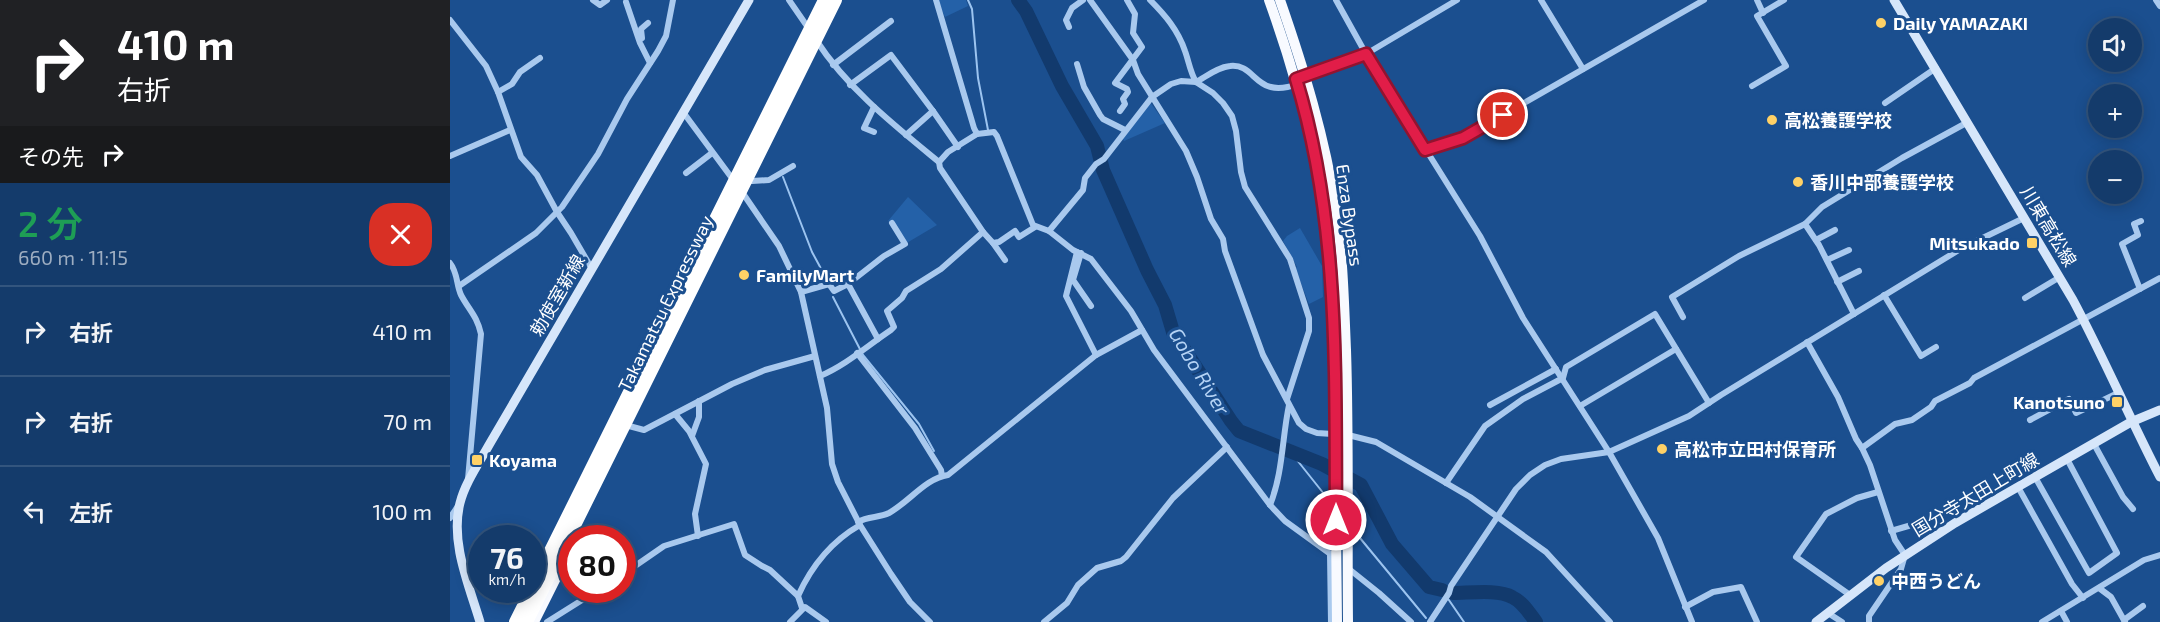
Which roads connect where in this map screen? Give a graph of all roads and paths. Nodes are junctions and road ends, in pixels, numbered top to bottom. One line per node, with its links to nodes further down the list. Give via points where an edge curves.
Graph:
1 (593, 0): 2 (street, via 600,5)
2 (607, 0)
3 (674, 0): 36 (street, via 666,36)
4 (749, 0): 51 (main road, 勅使室新線)
5 (789, 0): 30 (street)
6 (819, 0): 30 (highway)
7 (824, 0): 150 (highway, Takamatsu Expressway, bridge)
8 (838, 0): 32 (highway); 170 (highway, Takamatsu Expressway, bridge)
9 (936, 0): 56 (street)
10 (1083, 0): 31 (street, via 1072,8 1066,20)
11 (1090, 0): 35 (street)
12 (1127, 0): 35 (street, via 1135,14 1133,33 1142,47)
13 (1150, 0): 42 (street, via 1172,23)
14 (1269, 0): 41 (highway, Enza Bypass)
15 (1280, 0): 41 (highway, Enza Bypass)
16 (1336, 0): 33 (street)
17 (1457, 0): 33 (street)
18 (1704, 0): 40 (street)
19 (1756, 0): 26 (street)
20 (1784, 0): 26 (street)
21 (1894, 0): 39 (main road, 川東高松線)
22 (2156, 0): 25 (street)
23 (625, 1): 36 (street, via 642,49)
24 (1544, 1): 40 (street)
25 (2160, 6)
26 (1763, 13): 44 (street, via 1757,16 1786,66)
27 (450, 20): 45 (street, via 486,66)
28 (891, 21): 38 (street)
29 (648, 23): 36 (street, via 640,33)
30 (806, 26): 32 (street); 65 (highway)
31 (1069, 27)
32 (819, 44): 38 (street); 66 (highway)
33 (1366, 54): 41 (street); 59 (street)
34 (540, 58): 45 (street)
35 (1133, 60): 46 (street); 50 (street, via 1115,83 1128,92)
36 (652, 61): 68 (street, via 598,154)
37 (1077, 63): 54 (street, via 1084,87 1100,115)
38 (833, 65): 43 (street)
39 (1936, 68): 47 (street); 52 (main road, 川東高松線)
40 (1583, 69): 59 (street, via 1463,138)
41 (1300, 80): 42 (street, via 1283,89 1270,88 1245,70 1231,66); 121 (highway, Enza Bypass, via 1328,237); 122 (highway, Enza Bypass, via 1316,110 1336,211 1344,303)
42 (1196, 82): 46 (street, via 1171,84); 112 (street, via 1213,93 1232,116 1245,187 1290,259 1309,318 1309,331)
43 (850, 85): 48 (street); 49 (street, via 891,55)
44 (1752, 86)
45 (498, 92): 53 (street)
46 (1152, 97): 54 (street); 112 (street, via 1189,159 1211,219 1223,238 1263,355)
47 (1885, 103)
48 (874, 106): 55 (street, via 864,128); 57 (street)
49 (933, 111): 57 (street); 58 (street)
50 (1120, 111)
51 (683, 112): 60 (street); 84 (main road, 勅使室新線)
52 (1968, 122): 69 (main road, 川東高松線); 72 (street, via 1822,207)
53 (510, 130): 61 (street); 68 (street, via 521,158 537,176)
54 (1125, 130): 75 (street, via 1085,178 1083,190)
55 (874, 132)
56 (978, 134): 58 (street); 73 (street, via 994,132 997,136)
57 (906, 135): 62 (street)
58 (958, 147): 62 (street)
59 (1425, 150): 107 (street, via 1480,236 1523,318)
60 (712, 153): 64 (street); 65 (street)
61 (450, 156)
62 (939, 162): 76 (street)
63 (793, 166): 66 (street, via 768,180)
64 (686, 173)
65 (730, 176): 67 (street); 146 (highway)
66 (752, 181): 67 (highway)
67 (744, 196): 92 (street, via 779,246); 120 (highway)
68 (557, 212): 84 (street); 90 (street, via 536,233)
69 (2024, 218): 86 (main road, 川東高松線); 93 (street, via 1962,248)
70 (2141, 220): 91 (street, via 2134,224 2138,235 2122,244)
71 (891, 223): 89 (street, via 905,244)
72 (1805, 224): 77 (street); 97 (street, via 1739,256 1672,297)
73 (1035, 227): 75 (street); 78 (street, via 1019,237 1015,231)
74 (1835, 230): 77 (street)
75 (1049, 231): 80 (street)
76 (983, 232): 78 (street); 100 (street, via 941,269 906,291 887,311 894,327)
77 (1816, 240): 82 (street)
78 (993, 243): 81 (street)
79 (1849, 250): 82 (street)
80 (1079, 252): 95 (street, via 1073,280); 99 (street, via 1091,259); 105 (street, via 1066,296)
81 (1005, 260)
82 (1827, 260): 88 (street)
83 (450, 263): 90 (street)
84 (592, 269): 133 (main road, 勅使室新線)
85 (1859, 271): 88 (street)
86 (2060, 277): 94 (street); 98 (main road, 川東高松線)
87 (2160, 278): 91 (street)
88 (1838, 282): 96 (street)
89 (848, 284): 92 (street, via 834,291 829,284); 100 (street)
90 (459, 286): 133 (street, via 481,334)
91 (2140, 289): 98 (street)
92 (801, 292): 106 (street)
93 (1884, 295): 96 (street); 102 (street, via 1921,356)
94 (2025, 298)
95 (1091, 306)
96 (1854, 314): 101 (street)
97 (1683, 317)
98 (2084, 320): 110 (main road, 川東高松線); 126 (street, via 1974,378)
99 (1142, 330): 105 (street); 125 (street)
100 (878, 339): 104 (street)
101 (1808, 342): 113 (street); 126 (street)
102 (1936, 347)
103 (1676, 349): 109 (street, via 1655,314 1566,367); 113 (street); 115 (street)
104 (859, 351): 108 (street, via 840,367); 129 (street, via 915,428)
105 (1096, 355): 129 (street)
106 (815, 356): 108 (street); 111 (street, via 765,370)
107 (1556, 369): 109 (street); 114 (street)
108 (820, 376): 142 (street, via 830,421 834,472)
109 (1563, 378): 115 (street); 132 (street, via 1523,399 1485,426)
110 (2118, 393): 118 (street, via 2076,413 2069,399); 119 (main road, 川東高松線)
111 (699, 401): 117 (street); 123 (street, via 699,417)
112 (1288, 402): 121 (street, via 1306,429); 137 (street, via 1284,447)
113 (1709, 403): 127 (street)
114 (1490, 405)
115 (1580, 406): 127 (street)
116 (2160, 410): 119 (main road, 国分寺太田上町線)
117 (675, 414): 120 (street, via 644,430); 123 (street)
118 (2030, 420)
119 (2132, 422): 124 (main road, 国分寺太田上町線); 131 (main road, 川東高松線)
120 (629, 426): 143 (highway)
121 (1336, 435): 122 (street); 149 (highway, Enza Bypass)
122 (1348, 435): 132 (street, via 1376,442); 152 (highway, Enza Bypass)
123 (692, 436): 145 (street, via 706,464 695,514)
124 (2094, 444): 128 (main road, 国分寺太田上町線); 138 (street)
125 (1227, 447): 137 (street); 176 (street, via 1173,498 1126,557 1097,568 1078,585 1067,603)
126 (1862, 448): 135 (street)
127 (1609, 452): 140 (street, via 1545,465 1516,489); 162 (street, via 1658,538)
128 (2067, 459): 130 (main road, 国分寺太田上町線); 130 (street, via 2117,553 2089,573)
129 (942, 476): 142 (street, via 888,513 866,517)
130 (2035, 477): 134 (main road, 国分寺太田上町線)
131 (2160, 477)
132 (1446, 483): 140 (street)
133 (467, 485): 136 (main road, 勅使室新線)
134 (2018, 487): 147 (main road, 国分寺太田上町線); 157 (street)
135 (1878, 492): 144 (street); 155 (street, via 1826,514 1796,557)
136 (460, 503): 141 (street); 167 (main road, 勅使室新線, via 459,546)
137 (1270, 505): 149 (street)
138 (2133, 509)
139 (1935, 515): 144 (street)
140 (1498, 516): 181 (street); 182 (street, via 1546,552)
141 (450, 518)
142 (859, 524): 156 (street, via 834,543); 175 (street, via 910,602)
143 (581, 525)
144 (1892, 531): 147 (street)
145 (698, 536): 151 (street, via 664,546); 156 (street, via 734,524 745,555 770,570)
146 (546, 546)
147 (1905, 555): 155 (main road, 国分寺太田上町線); 187 (street, via 1901,569 1869,616)
148 (2160, 555): 154 (street)
149 (1333, 556): 152 (street); 177 (street); 178 (highway, Enza Bypass)
150 (546, 560)
151 (636, 565)
152 (1348, 568): 179 (highway, Enza Bypass); 180 (street)
153 (558, 575): 171 (highway)
154 (2099, 588): 157 (street); 166 (street, via 2111,597)
155 (1850, 595): 165 (main road, 国分寺太田上町線)
156 (798, 596): 163 (street)
157 (2083, 598): 164 (street)
158 (518, 603): 168 (highway)
159 (524, 603): 169 (highway, Takamatsu Expressway)
160 (577, 603): 172 (street)
161 (2143, 606): 166 (street)
162 (1685, 607): 183 (street); 184 (street, via 1713,592 1741,587)
163 (802, 608): 173 (street); 174 (street)
164 (2061, 611): 188 (street); 189 (street)
165 (1828, 613): 185 (main road, 国分寺太田上町線); 186 (street)
166 (2124, 621)
167 (480, 622)
168 (509, 622)
169 (515, 622)
170 (527, 622)
171 (535, 622)
172 (547, 622)
173 (790, 622)
174 (826, 622)
175 (930, 622)
176 (1044, 622)
177 (1331, 622)
178 (1337, 622)
179 (1348, 622)
180 (1411, 622)
181 (1430, 622)
182 (1610, 622)
183 (1692, 622)
184 (1757, 622)
185 (1816, 622)
186 (1842, 622)
187 (1869, 622)
188 (2042, 622)
189 (2067, 622)

